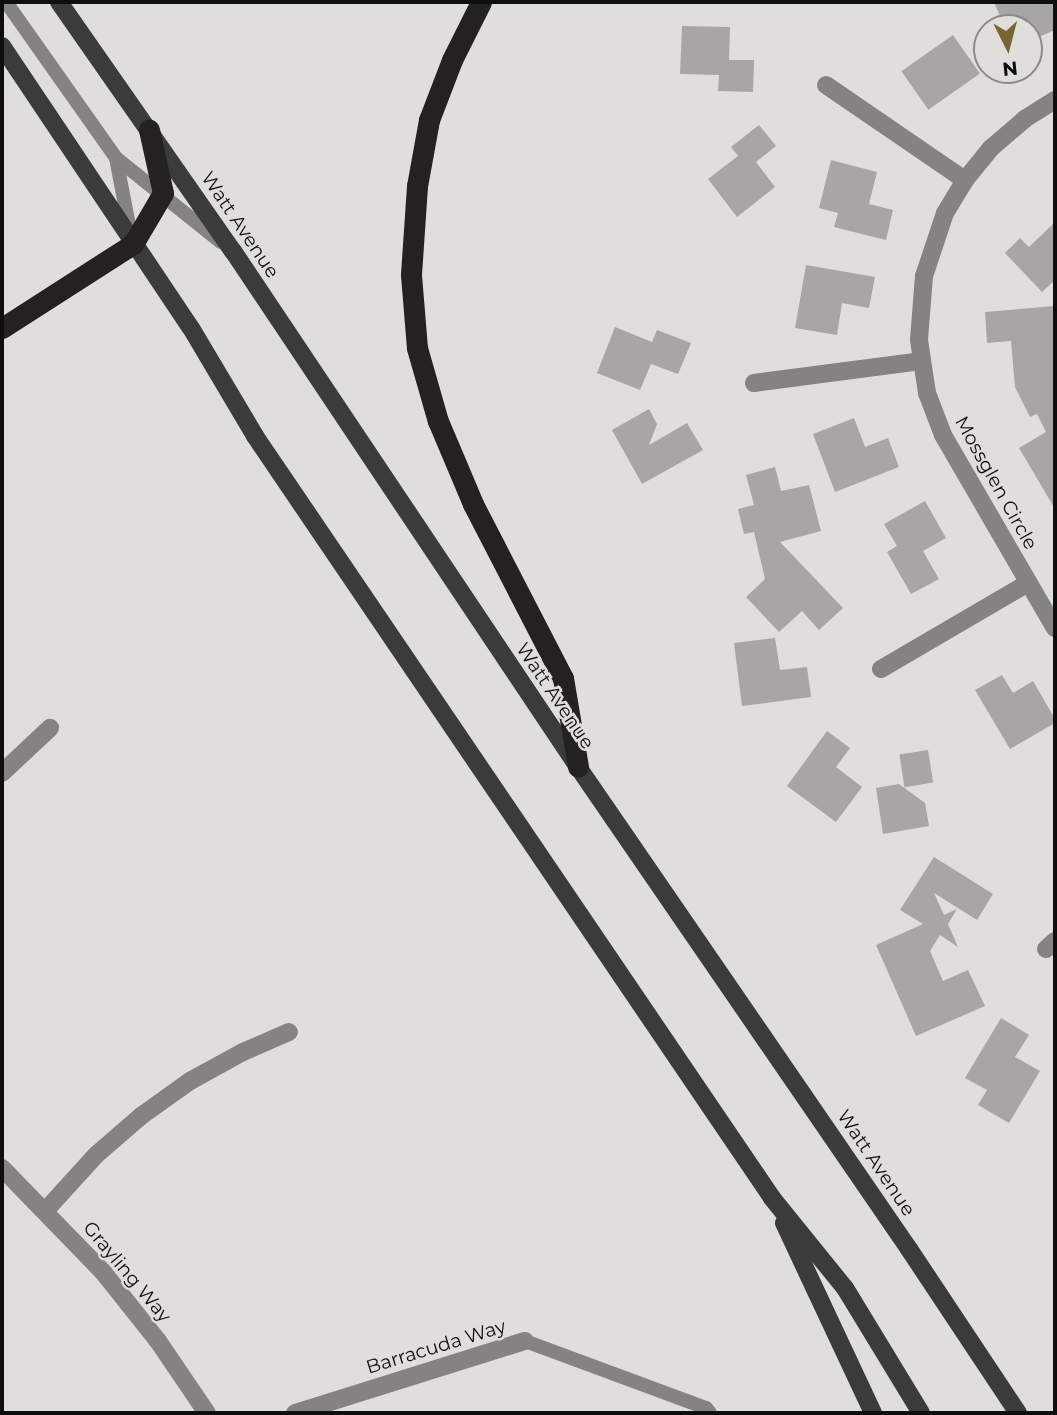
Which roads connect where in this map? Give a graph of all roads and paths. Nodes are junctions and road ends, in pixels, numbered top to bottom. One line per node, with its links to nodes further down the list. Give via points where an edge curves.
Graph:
1 (6, 2): 8 (lane)
2 (59, 2): 7 (main road, Watt Avenue)
3 (481, 2): 20 (highway, via 429,120 417,186 411,275 417,348 438,421 472,504 563,678)
4 (2, 46): 11 (main road)
5 (826, 85): 9 (street)
6 (1055, 100): 9 (street, Mossglen Circle, via 999,141)
7 (149, 131): 10 (highway); 12 (main road, Watt Avenue)
8 (116, 158): 10 (lane); 11 (lane)
9 (965, 180): 14 (street, Mossglen Circle, via 936,233 924,276)
10 (163, 193): 11 (highway); 12 (lane)
11 (133, 244): 13 (highway); 24 (main road, via 191,328 255,436)
12 (233, 251): 20 (main road, Watt Avenue)
13 (2, 328)
14 (921, 361): 15 (street); 16 (street, Mossglen Circle, via 943,435)
15 (754, 383)
16 (1028, 583): 17 (street, Mossglen Circle); 18 (street)
17 (1055, 628)
18 (881, 669)
19 (50, 728): 21 (street)
20 (578, 767): 32 (main road, Watt Avenue)
21 (2, 773)
22 (289, 1032): 25 (street, via 190,1081 141,1116 96,1155)
23 (2, 1168): 25 (street, Grayling Way)
24 (772, 1198): 30 (main road); 31 (main road, via 845,1288)
25 (46, 1210): 28 (street, Grayling Way, via 158,1340)
26 (525, 1341): 27 (lane, Barracuda Way); 29 (street, Barracuda Way)
27 (706, 1412)
28 (207, 1413)
29 (295, 1413)
30 (873, 1413)
31 (920, 1413)
32 (1018, 1413)

